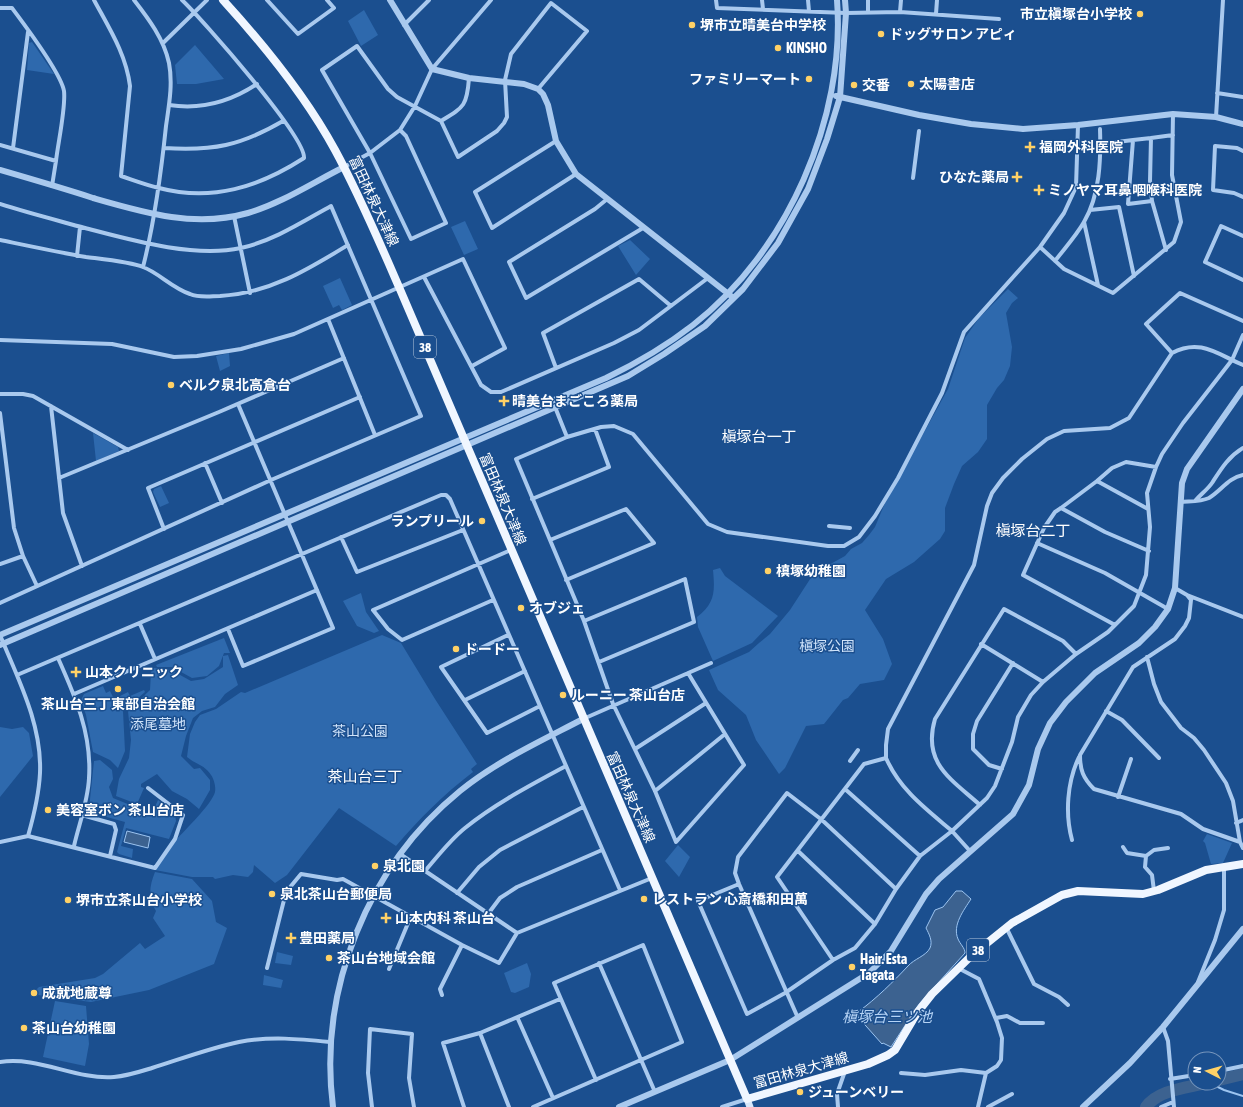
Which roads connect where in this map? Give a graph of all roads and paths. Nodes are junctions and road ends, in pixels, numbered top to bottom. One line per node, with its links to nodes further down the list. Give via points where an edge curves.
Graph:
1 (94, 0): 69 (street, via 118,45 128,72 130,86 121,176)
2 (134, 0): 32 (street)
3 (182, 0): 23 (street)
4 (207, 0): 23 (street)
5 (223, 0): 64 (main road, 富田林泉大津線 / 38, via 291,82 317,119)
6 (267, 0): 7 (street, via 298,34 334,8)
7 (327, 0)
8 (390, 0): 30 (street)
9 (429, 0): 30 (street)
10 (491, 0): 33 (street)
11 (716, 0): 21 (street, via 717,8)
12 (762, 0): 21 (street)
13 (808, 0): 22 (street)
14 (837, 0): 24 (street)
15 (845, 0): 27 (street)
16 (868, 0): 25 (street)
17 (901, 0): 26 (street)
18 (937, 0): 28 (street)
19 (1223, 0): 38 (street)
20 (0, 8): 31 (street, via 12,8)
21 (763, 10): 22 (street)
22 (809, 11): 24 (street)
23 (195, 12): 32 (street); 36 (street)
24 (838, 12): 27 (street); 39 (street)
25 (868, 12): 26 (street); 27 (street)
26 (900, 12): 28 (street)
27 (846, 13): 40 (street)
28 (936, 14): 29 (street)
29 (999, 19)
30 (404, 25): 33 (street)
31 (28, 32): 59 (street); 63 (street, via 63,84 64,96)
32 (162, 43): 42 (street, via 169,62)
33 (432, 68): 34 (street); 43 (street)
34 (469, 78): 35 (street); 47 (street, via 468,98 460,109)
35 (505, 80): 37 (street); 37 (street, via 511,54 551,3 587,31); 47 (street, via 507,117 504,124 497,132 458,157)
36 (257, 84): 42 (street, via 224,102 208,105); 46 (street)
37 (538, 89): 56 (street, via 548,106)
38 (1217, 93): 41 (street); 45 (street)
39 (831, 94): 40 (street); 99 (street, via 809,167 789,210 755,262)
40 (840, 97): 49 (street, via 971,124 1023,129); 100 (street, via 808,189 778,244)
41 (1243, 97)
42 (169, 105): 60 (street)
43 (415, 106): 47 (street); 51 (street); 62 (street, via 388,89 357,46 322,70)
44 (1173, 114): 45 (street); 49 (street); 53 (street)
45 (1216, 117): 48 (street)
46 (283, 121): 60 (street, via 246,140 224,147 190,150); 69 (street, via 304,154 304,158 285,171 263,182 217,192 194,193)
47 (441, 121)
48 (1243, 124)
49 (1078, 125): 86 (street, via 1076,187 1064,213)
50 (1100, 129): 57 (street)
51 (400, 130): 62 (street); 62 (street, via 406,136 446,223 411,239)
52 (919, 131): 67 (street)
53 (1173, 135): 54 (street); 88 (street, via 1172,175 1181,222 1174,242)
54 (1151, 138): 55 (street); 72 (street)
55 (1132, 140): 57 (street); 74 (street)
56 (556, 141): 66 (street); 66 (street, via 475,192 492,228)
57 (1101, 144): 76 (street, via 1097,184)
58 (0, 145): 59 (street)
59 (13, 148): 63 (street)
60 (164, 148): 69 (street)
61 (1243, 151): 70 (street, via 1215,146 1213,190)
62 (370, 153): 64 (street)
63 (56, 161): 68 (street)
64 (344, 167): 78 (street, via 277,202); 97 (main road, 富田林泉大津線 / 38)
65 (0, 170): 68 (street)
66 (576, 174): 71 (street)
67 (913, 178)
68 (52, 186): 77 (street)
69 (160, 188): 77 (street)
70 (1243, 197)
71 (606, 200): 81 (street); 81 (street, via 509,262 526,298)
72 (1152, 201): 74 (street); 88 (street)
73 (0, 204): 80 (street)
74 (1128, 204): 75 (street)
75 (1119, 207): 76 (street); 92 (street)
76 (1090, 210): 79 (street)
77 (156, 215): 78 (street, via 194,220); 84 (street)
78 (234, 216): 87 (street)
79 (1084, 222): 90 (street); 96 (street)
80 (80, 227): 84 (street); 89 (street)
81 (644, 228): 94 (street)
82 (1243, 236): 95 (street, via 1221,226 1205,262)
83 (0, 240): 89 (street)
84 (149, 243): 87 (street, via 193,249); 91 (street)
85 (348, 245): 87 (street, via 332,206 279,235); 98 (street, via 288,279); 101 (street)
86 (1040, 247): 90 (street); 120 (street, via 964,332 942,393 898,478 859,537 844,546 728,532 708,524 633,434 614,426)
87 (240, 248): 98 (street)
88 (1166, 250): 92 (street)
89 (77, 256): 91 (street)
90 (1055, 262): 96 (street)
91 (143, 267): 98 (street, via 192,295)
92 (1134, 276): 96 (street, via 1113,293)
93 (424, 277): 97 (street); 111 (street); 111 (street, via 462,259 505,348)
94 (708, 278): 99 (street); 102 (street)
95 (1243, 280)
96 (1098, 285)
97 (399, 287): 101 (street); 123 (main road, 富田林泉大津線 / 38)
98 (250, 292)
99 (728, 293): 100 (street); 123 (street, via 694,324 630,366)
100 (734, 298): 118 (street, via 705,326 628,376)
101 (372, 299): 103 (street); 121 (street, via 421,416)
102 (671, 306): 112 (street, via 639,330); 112 (street, via 639,279 543,333)
103 (328, 319): 106 (street, via 278,340 182,357 112,344); 108 (street)
104 (1243, 322): 107 (street, via 1180,293 1146,324)
105 (1243, 335): 109 (street)
106 (0, 340)
107 (1172, 353): 109 (street, via 1182,347 1196,346); 196 (street, via 1129,418 1110,428 1064,431 1047,439 1017,464 992,493 974,565 888,729)
108 (344, 358): 115 (street); 116 (street)
109 (1232, 360): 110 (street); 128 (street, via 1162,454)
110 (1243, 365)
111 (472, 366): 112 (street, via 481,385 491,392 501,392)
112 (556, 368)
113 (1243, 389): 135 (street, via 1187,469)
114 (0, 394): 117 (street, via 33,396)
115 (360, 397): 121 (street); 124 (street)
116 (238, 404): 124 (street); 126 (street)
117 (51, 406): 126 (street); 130 (street)
118 (555, 407): 122 (street); 123 (street)
119 (0, 414): 151 (street, via 14,528)
120 (595, 429): 122 (street); 133 (street, via 608,467)
121 (375, 435): 131 (street)
122 (567, 437): 133 (street, via 516,460)
123 (465, 441): 139 (street); 140 (street); 148 (main road, 富田林泉大津線 / 38)
124 (255, 443): 127 (street); 131 (street)
125 (1243, 448): 134 (street, via 1226,462 1212,484)
126 (128, 450): 130 (street)
127 (205, 463): 136 (street); 143 (street, via 148,488)
128 (1156, 468): 132 (street, via 1126,462 1112,468); 138 (street, via 1147,493)
129 (1243, 475): 134 (street, via 1233,478 1209,498)
130 (59, 478): 154 (street, via 63,513)
131 (271, 480): 136 (street); 139 (street)
132 (1097, 482): 137 (street); 138 (street)
133 (532, 499): 146 (street)
134 (1195, 501): 135 (street)
135 (1180, 502): 157 (street)
136 (222, 503): 143 (street)
137 (1061, 508): 147 (street, via 1044,528); 149 (street, via 1105,532)
138 (1148, 509): 149 (street)
139 (286, 514): 140 (street); 169 (street)
140 (289, 522): 150 (street); 171 (street)
141 (829, 526): 142 (street)
142 (850, 528)
143 (164, 529): 154 (street)
144 (463, 530): 145 (street, via 358,572); 145 (street, via 450,499 441,495); 153 (street)
145 (341, 537): 150 (street)
146 (550, 540): 155 (street); 155 (street, via 626,509 654,543)
147 (1036, 543): 159 (street, via 1105,573); 167 (street, via 1023,576)
148 (511, 550): 153 (street); 190 (main road, 富田林泉大津線 / 38)
149 (1149, 551): 159 (street, via 1146,576)
150 (302, 554): 158 (street); 166 (street)
151 (22, 556): 152 (street); 156 (street)
152 (0, 564)
153 (478, 565): 161 (street); 161 (street, via 373,610 388,629 402,640)
154 (82, 566): 156 (street)
155 (566, 580): 165 (street)
156 (37, 586): 162 (street)
157 (1175, 588): 160 (street); 163 (street)
158 (317, 590): 168 (street); 168 (street, via 333,628 244,666)
159 (1139, 593): 163 (street); 167 (street, via 1134,606)
160 (1187, 595): 164 (street); 174 (street, via 1191,600 1189,618 1185,626 1175,639)
161 (493, 600): 170 (street)
162 (0, 603)
163 (1168, 609): 223 (street, via 1139,643 1095,673 1066,702 1050,723 1038,749 1029,785 1013,814)
164 (1243, 617)
165 (584, 621): 177 (street); 177 (street, via 685,579 694,622)
166 (140, 624): 175 (street); 176 (street)
167 (1115, 625): 173 (street)
168 (228, 629): 176 (street)
169 (0, 635): 171 (street)
170 (508, 635): 180 (street); 185 (street, via 441,667)
171 (2, 644): 182 (street)
172 (981, 644): 173 (street, via 1004,609 1063,642); 179 (street); 206 (street, via 935,719 931,733 932,749 942,772)
173 (1076, 654): 183 (street)
174 (1147, 657): 189 (street, via 1133,667); 211 (street, via 1161,702 1181,728 1204,750 1226,783 1233,801)
175 (58, 658): 182 (street); 184 (street)
176 (155, 659): 184 (street)
177 (599, 662): 187 (street)
178 (711, 663): 181 (street)
179 (1013, 663): 183 (street); 201 (street, via 977,721 973,734 973,749 988,765)
180 (525, 671): 185 (street); 188 (street)
181 (688, 673): 186 (street); 187 (street)
182 (17, 675): 213 (street, via 37,734 40,758 37,799)
183 (1043, 682): 201 (street, via 1031,695 1018,717)
184 (74, 694): 208 (street, via 87,736 89,755 89,778)
185 (465, 700): 188 (street, via 487,733)
186 (706, 703): 192 (street); 193 (street)
187 (613, 704): 190 (street); 193 (street)
188 (540, 706): 191 (street)
189 (1106, 711): 195 (street); 197 (street, via 1122,720)
190 (583, 719): 191 (street); 231 (main road, 富田林泉大津線 / 38)
191 (553, 734): 200 (street); 224 (street, via 505,760 460,791 426,822)
192 (725, 734): 204 (street); 204 (street, via 744,765 676,842)
193 (635, 749): 204 (street)
194 (858, 750): 199 (street)
195 (1080, 755): 205 (street, via 1080,768 1084,779 1094,789); 214 (street, via 1074,767 1069,793 1068,822)
196 (886, 758): 203 (street, via 864,764); 212 (street, via 897,780 910,796)
197 (1159, 758)
198 (1131, 759): 205 (street)
199 (850, 761)
200 (566, 766): 207 (street); 230 (street, via 490,809 443,849)
201 (1002, 769): 206 (street, via 995,786)
202 (148, 788): 225 (street, via 183,815 175,839 155,868)
203 (845, 789): 209 (street); 226 (street)
204 (656, 791)
205 (1118, 796): 216 (street, via 1181,814 1203,828)
206 (980, 805): 212 (street)
207 (583, 807): 221 (street); 236 (street, via 500,850 480,867)
208 (82, 815): 217 (street); 225 (street, via 116,826)
209 (822, 820): 222 (street); 232 (street, via 787,793 738,857 735,873); 233 (street)
210 (1243, 820): 211 (street)
211 (1236, 823): 216 (street)
212 (952, 831): 223 (street); 226 (street)
213 (28, 836): 215 (street); 217 (street)
214 (1072, 840)
215 (0, 842)
216 (1240, 842): 220 (street)
217 (74, 846): 225 (street)
218 (1123, 847): 227 (street, via 1127,853)
219 (1168, 848): 227 (street, via 1154,850)
220 (1243, 848)
221 (602, 850): 234 (street); 238 (street, via 516,887 500,898)
222 (798, 851): 240 (street); 245 (street, via 777,877)
223 (970, 851): 256 (street, via 926,894 890,951 869,973)
224 (400, 854): 230 (street); 237 (street)
225 (110, 856)
226 (920, 856): 233 (street)
227 (1146, 856): 235 (street, via 1145,867 1152,875)
228 (1243, 864): 229 (main road, 富田林泉大津線 / 38)
229 (1224, 867): 235 (main road, 富田林泉大津線 / 38, via 1201,872); 250 (street, via 1224,910)
230 (426, 871): 236 (street)
231 (652, 878): 234 (street); 262 (main road, 富田林泉大津線 / 38)
232 (739, 884): 251 (street); 251 (street, via 698,901 747,1014)
233 (896, 889): 240 (street)
234 (620, 890): 243 (street)
235 (1154, 891): 241 (main road, 富田林泉大津線 / 38, via 1143,894 1078,891 1062,895)
236 (457, 893): 238 (street)
237 (374, 895): 239 (street); 247 (street, via 343,879 298,875 286,892); 261 (street, via 352,943 343,972)
238 (488, 914): 243 (street)
239 (411, 916): 244 (street); 249 (street)
240 (875, 924): 245 (street, via 855,948)
241 (1006, 926): 248 (main road, 富田林泉大津線 / 38); 254 (street, via 1034,984)
242 (1243, 929): 250 (street)
243 (517, 933): 244 (street, via 499,963)
244 (462, 945): 252 (street, via 440,989)
245 (833, 960): 251 (street)
246 (599, 963): 253 (street, via 554,983); 263 (street); 263 (street, via 643,945 682,1042)
247 (267, 968)
248 (958, 968): 257 (street, via 979,979); 267 (main road, 富田林泉大津線 / 38, via 917,1013 895,1050 883,1058)
249 (389, 969)
250 (1197, 986): 259 (street)
251 (785, 993): 256 (street)
252 (442, 995)
253 (560, 999): 255 (street); 271 (street)
254 (1068, 1004)
255 (518, 1018): 260 (street); 275 (street)
256 (798, 1018): 262 (street)
257 (996, 1018): 258 (street, via 1007,1016 1020,1023); 269 (street, via 1002,1038 1001,1060)
258 (1043, 1023)
259 (1163, 1027): 272 (street, via 1168,1041); 289 (street, via 1130,1063)
260 (480, 1033): 281 (street, via 443,1043); 282 (street)
261 (330, 1042): 264 (street, via 256,1039 227,1045 133,1074 113,1077 96,1077 26,1061); 278 (street)
262 (730, 1060): 273 (street); 276 (main road, 富田林泉大津線 / 38)
263 (642, 1061): 271 (street); 273 (street)
264 (0, 1062)
265 (1243, 1066): 266 (street)
266 (1227, 1069)
267 (845, 1070): 276 (main road, 富田林泉大津線 / 38); 286 (street, via 837,1094)
268 (901, 1073): 269 (street, via 925,1075 961,1070)
269 (986, 1073): 287 (street)
270 (1187, 1077): 272 (street)
271 (596, 1080): 275 (street)
272 (1170, 1080): 277 (street)
273 (655, 1092): 284 (street)
274 (1012, 1094): 288 (street)
275 (553, 1098): 283 (street)
276 (749, 1103): 285 (street)
277 (1174, 1104): 290 (street)
278 (333, 1107)
279 (372, 1107): 280 (street, via 368,1073 370,1029 412,1034 409,1078)
280 (414, 1107)
281 (464, 1107)
282 (509, 1107)
283 (532, 1107)
284 (619, 1107)
285 (722, 1107)
286 (838, 1107)
287 (978, 1107)
288 (988, 1107)
289 (1083, 1107)
290 (1162, 1107)

